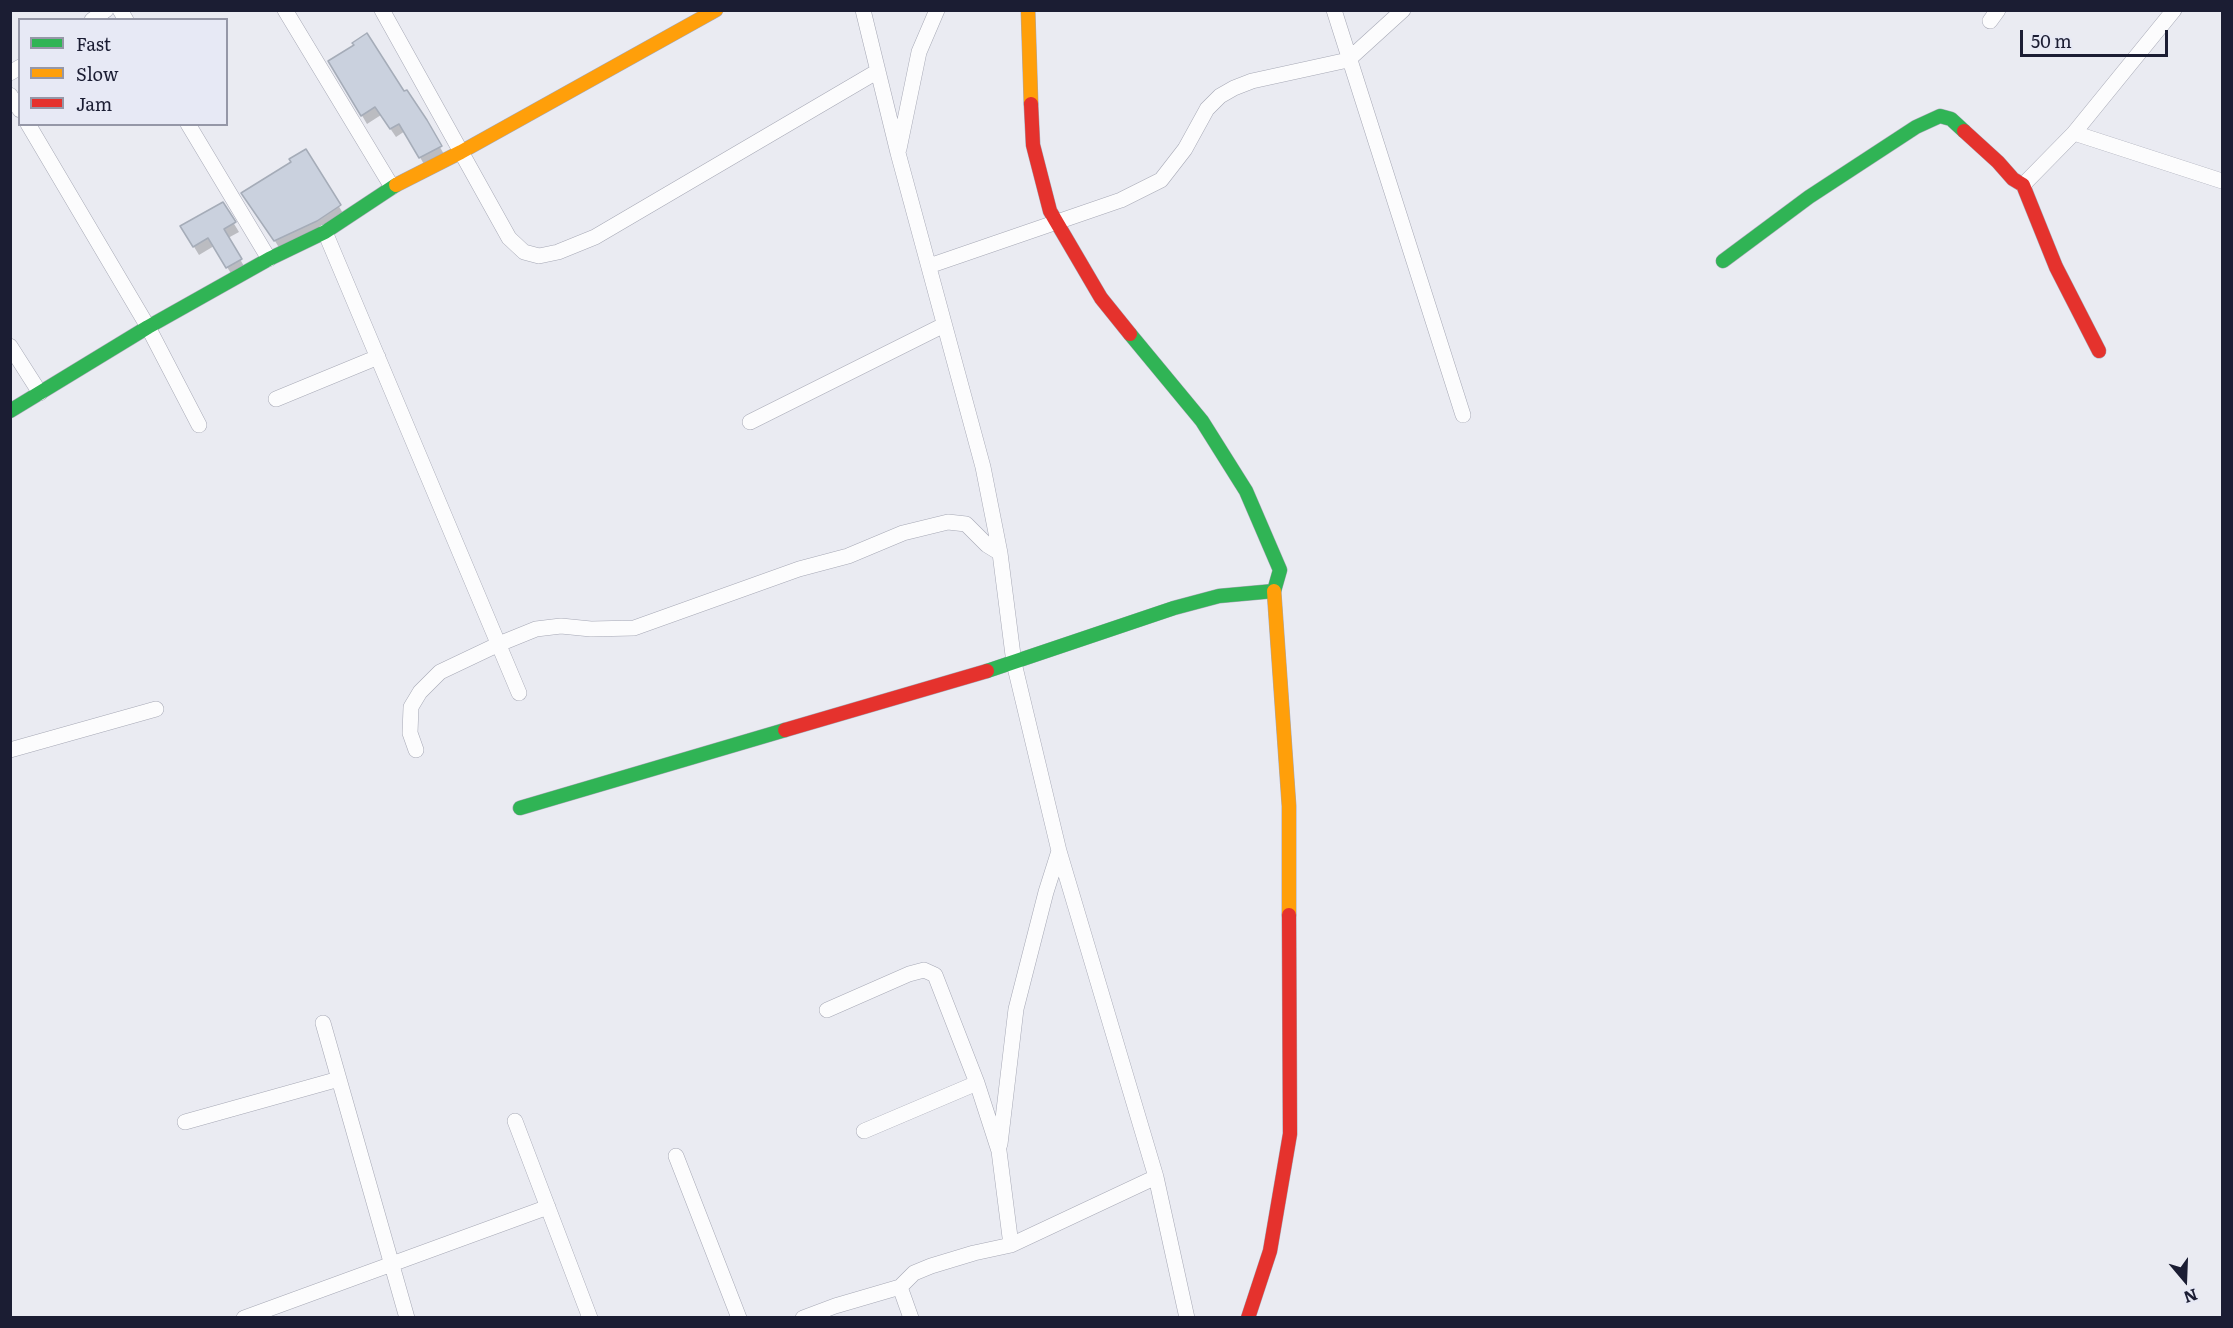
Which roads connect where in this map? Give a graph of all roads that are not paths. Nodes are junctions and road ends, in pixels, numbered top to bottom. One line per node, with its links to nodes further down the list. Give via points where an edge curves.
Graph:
1 (285, 10): 19 (street)
2 (382, 10): 15 (street)
3 (716, 10): 15 (street)
4 (863, 10): 11 (street)
5 (937, 10): 16 (street, via 920,51)
6 (1028, 10): 20 (street, via 1033,145 1050,211)
7 (1334, 10): 10 (street)
8 (1403, 10): 10 (street)
9 (2174, 10): 14 (street)
10 (1348, 60): 20 (street, via 1234,88 1208,109 1161,180 1121,200); 33 (street)
11 (878, 71): 15 (street, via 595,237 539,256 524,252 508,238); 16 (street)
12 (29, 126): 26 (street)
13 (189, 126): 22 (street)
14 (2074, 133): 17 (street); 18 (street)
15 (461, 152): 19 (street)
16 (898, 153): 24 (street)
17 (2223, 181)
18 (2024, 185): 23 (street, via 2013,179 1960,125 1940,117 1916,127 1809,197); 28 (street, via 2056,267)
19 (392, 187): 21 (street)
20 (1057, 222): 24 (street); 37 (street, via 1101,298 1202,421 1246,491 1280,570)
21 (325, 232): 22 (street); 29 (street)
22 (269, 259): 26 (street)
23 (1723, 261)
24 (929, 266): 25 (street)
25 (944, 325): 34 (street); 36 (street, via 983,467)
26 (148, 327): 30 (street); 35 (street)
27 (10, 346): 30 (street)
28 (2099, 351)
29 (378, 357): 31 (street); 38 (street)
30 (40, 393): 32 (street)
31 (276, 399)
32 (10, 411)
33 (1463, 415)
34 (750, 422)
35 (199, 425)
36 (1000, 553): 38 (street, via 966,524 948,522 903,533 848,556 799,569 634,628 591,630 561,626 536,629); 39 (street)
37 (1274, 591): 39 (street, via 1219,596 1174,608); 67 (street, via 1289,806 1290,1134 1270,1251)
38 (499, 644): 40 (street); 43 (street, via 440,672 420,692 411,707 410,733)
39 (1014, 663): 44 (street); 45 (street)
40 (519, 693)
41 (156, 709): 42 (street)
42 (10, 750)
43 (417, 750)
44 (520, 808)
45 (1059, 851): 53 (street, via 1016,1009); 55 (street)
46 (827, 1010): 49 (street, via 909,974 924,970 935,975)
47 (323, 1023): 48 (street)
48 (339, 1079): 51 (street); 58 (street)
49 (977, 1083): 52 (street); 53 (street)
50 (515, 1121): 56 (street)
51 (185, 1122)
52 (864, 1131)
53 (999, 1151): 57 (street)
54 (676, 1156): 63 (street)
55 (1156, 1177): 57 (street); 66 (street)
56 (548, 1207): 58 (street); 62 (street)
57 (1011, 1245): 59 (street, via 931,1266)
58 (393, 1265): 60 (street); 61 (street)
59 (900, 1287): 64 (street); 65 (street)
60 (244, 1317)
61 (407, 1317)
62 (589, 1317)
63 (739, 1317)
64 (803, 1317)
65 (911, 1317)
66 (1187, 1317)
67 (1248, 1317)

